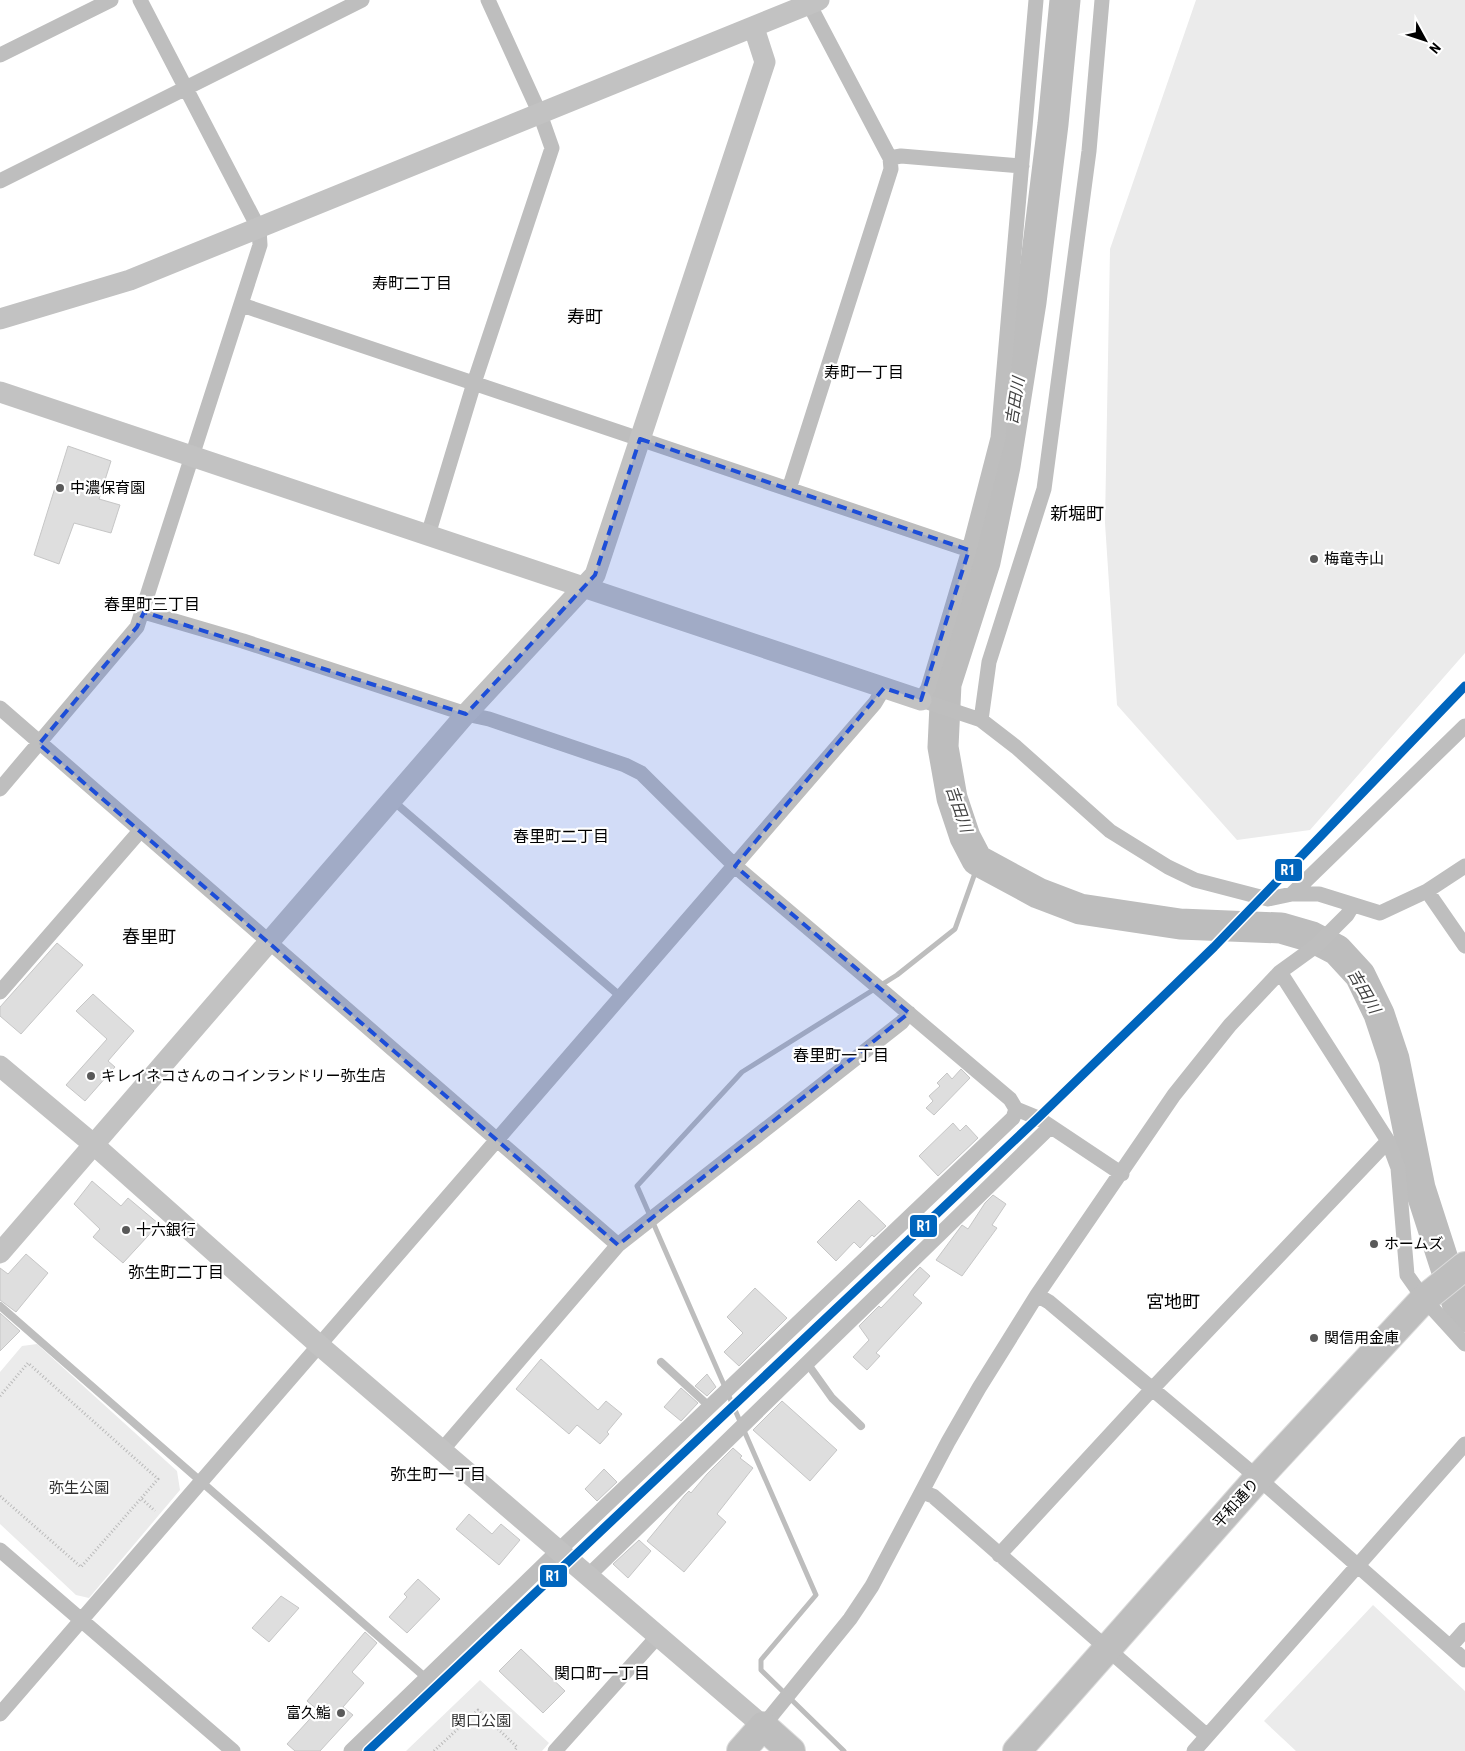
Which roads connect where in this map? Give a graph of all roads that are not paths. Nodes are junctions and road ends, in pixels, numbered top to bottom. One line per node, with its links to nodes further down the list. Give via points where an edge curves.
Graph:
1 (111, 0): 9 (street)
2 (140, 0): 10 (street)
3 (362, 0): 10 (street)
4 (488, 0): 11 (street)
5 (1036, 0): 13 (street)
6 (1102, 0): 31 (street, via 1089,151 1044,489 989,662)
7 (814, 2): 8 (street); 12 (street)
8 (754, 28): 11 (street); 20 (street, via 765,62)
9 (0, 55)
10 (186, 88): 14 (street); 15 (street)
11 (540, 114): 15 (street); 18 (street, via 552,148)
12 (890, 158): 13 (street, via 901,156); 22 (street, via 887,189)
13 (1022, 166): 24 (street, via 998,438)
14 (0, 181)
15 (259, 229): 16 (street, via 260,245); 17 (street, via 130,280)
16 (242, 306): 18 (street); 21 (street)
17 (0, 319)
18 (474, 383): 20 (street); 23 (street)
19 (0, 392): 21 (street)
20 (640, 439): 22 (street); 25 (street, via 595,575)
21 (192, 458): 23 (street); 26 (street)
22 (789, 490): 24 (street)
23 (428, 535): 25 (street)
24 (970, 550): 28 (street, via 928,688)
25 (583, 587): 27 (street); 30 (street)
26 (144, 612): 30 (street); 33 (street, via 137,627)
27 (884, 688): 28 (street); 37 (street, via 875,704)
28 (928, 703): 31 (street)
29 (0, 708): 33 (street)
30 (466, 714): 35 (street); 37 (street, via 489,718 641,773)
31 (976, 719): 40 (street, via 1016,747 1110,831 1168,867 1195,880 1262,898)
32 (1465, 726): 40 (street)
33 (39, 744): 34 (street); 36 (street)
34 (0, 788)
35 (392, 800): 42 (street); 46 (lane)
36 (140, 832): 42 (street); 45 (street)
37 (735, 866): 46 (street); 47 (street)
38 (1465, 866): 39 (street)
39 (1427, 891): 41 (street, via 1380,913); 43 (street)
40 (1292, 894): 41 (street, via 1319,894)
41 (1350, 910): 44 (street, via 1316,946)
42 (268, 943): 51 (street); 53 (street)
43 (1465, 946)
44 (1280, 972): 52 (street); 54 (street, via 1230,1025 1174,1095)
45 (0, 992)
46 (621, 997): 51 (street)
47 (909, 1013): 49 (street, via 1010,1099); 55 (street, via 902,1022)
48 (0, 1066): 53 (street)
49 (1016, 1109): 50 (street); 65 (street, via 1013,1118)
50 (1050, 1127): 54 (street); 63 (street)
51 (497, 1140): 55 (street); 61 (street)
52 (1388, 1141): 57 (street, via 1398,1168 1406,1275); 64 (street)
53 (93, 1144): 56 (street); 61 (street)
54 (1122, 1174): 58 (street)
55 (618, 1246): 68 (street)
56 (0, 1253)
57 (1445, 1282): 60 (street); 69 (highway, 平和通り)
58 (1037, 1295): 64 (street); 71 (street, via 979,1388)
59 (0, 1306): 70 (lane)
60 (1465, 1344)
61 (319, 1345): 68 (street); 70 (street)
62 (661, 1362): 65 (lane)
63 (807, 1363): 66 (lane, via 832,1398); 76 (street)
64 (1153, 1388): 69 (street); 74 (street)
65 (710, 1407): 73 (street)
66 (861, 1426)
67 (1465, 1444): 75 (street)
68 (442, 1450): 73 (street)
69 (1258, 1478): 75 (street); 81 (highway, 平和通り)
70 (200, 1481): 77 (street); 83 (lane)
71 (922, 1492): 74 (street, via 932,1496); 85 (street, via 872,1586 850,1619)
72 (0, 1550): 77 (street)
73 (558, 1551): 76 (street); 83 (street)
74 (999, 1555): 81 (street)
75 (1358, 1566): 80 (street); 86 (street)
76 (588, 1576): 79 (street)
77 (80, 1620): 84 (street); 87 (street)
78 (1465, 1630): 80 (street)
79 (658, 1636): 85 (street); 89 (street)
80 (1450, 1647): 82 (street)
81 (1106, 1649): 86 (street); 92 (highway, 平和通り)
82 (1465, 1660)
83 (426, 1678): 88 (street)
84 (0, 1714)
85 (763, 1726): 90 (highway); 91 (highway)
86 (1207, 1736): 93 (street)
87 (233, 1751)
88 (352, 1751)
89 (555, 1751)
90 (740, 1751)
91 (791, 1751)
92 (1017, 1751)
93 (1194, 1751)

